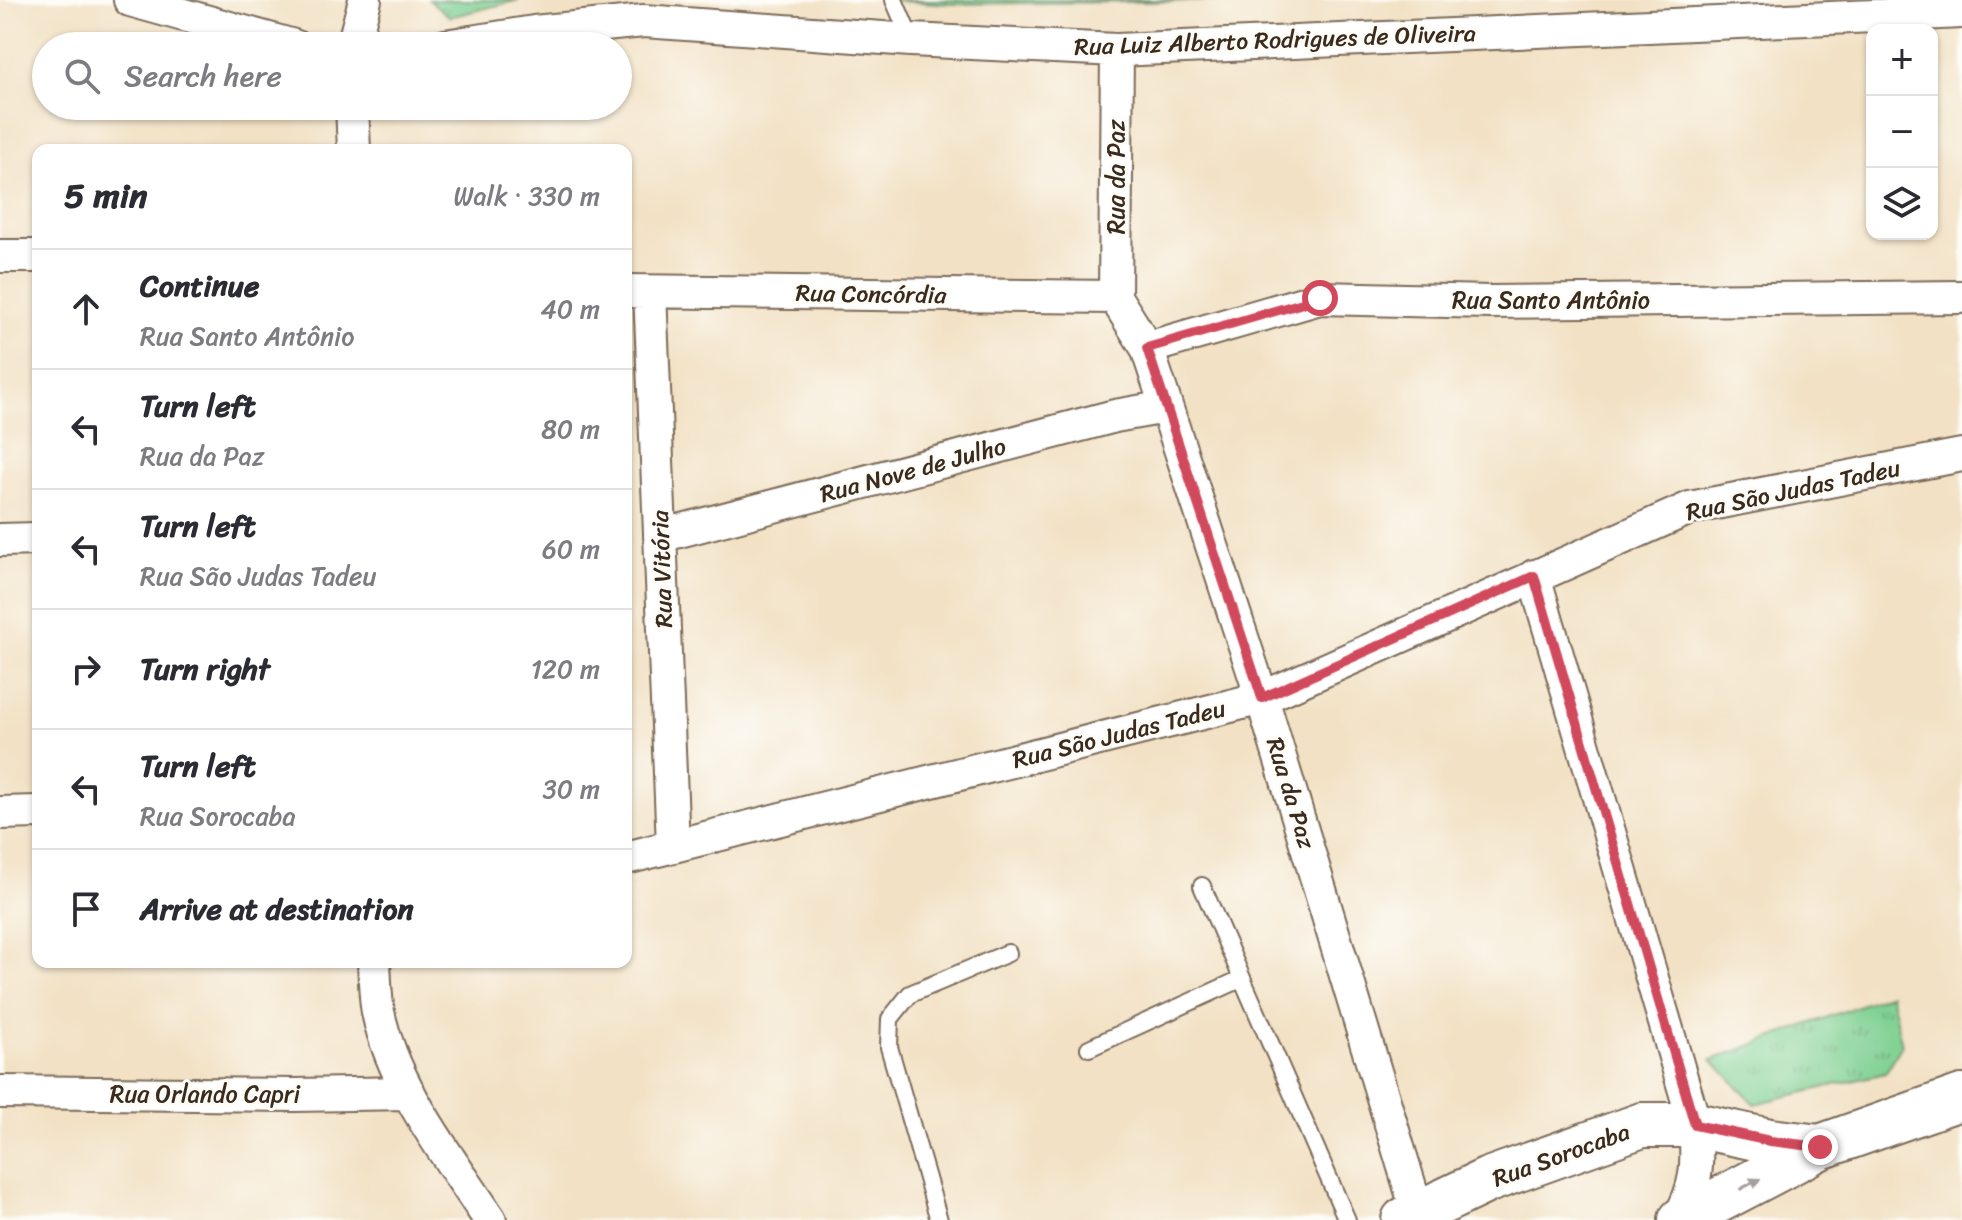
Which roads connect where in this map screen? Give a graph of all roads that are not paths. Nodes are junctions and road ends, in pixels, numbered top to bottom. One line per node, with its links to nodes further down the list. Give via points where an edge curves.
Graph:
1 (130, 0): 5 (street)
2 (365, 0): 6 (street)
3 (894, 0): 8 (lane)
4 (1962, 12): 9 (street, Rua Luiz Alberto Rodrigues de Oliveira)
5 (244, 32)
6 (357, 32)
7 (534, 32): 8 (street, Rua Luiz Alberto Rodrigues de Oliveira, via 644,21)
8 (911, 40): 9 (street, Rua Luiz Alberto Rodrigues de Oliveira)
9 (1117, 50): 15 (street, Rua da Paz)
10 (353, 120): 11 (street)
11 (354, 144)
12 (0, 256): 13 (street)
13 (32, 256)
14 (638, 292): 15 (street, Rua Concórdia); 20 (street, Rua Vitória)
15 (1115, 297): 17 (street, Rua da Paz)
16 (1962, 297): 17 (street, Rua Santo Antônio, via 1490,302 1320,298)
17 (1147, 348): 18 (street, Rua da Paz)
18 (1166, 407): 20 (street, Rua Nove de Julho); 24 (street, Rua da Paz)
19 (1962, 455): 23 (street, Rua São Judas Tadeu, via 1690,508)
20 (660, 536): 27 (street, Rua Vitória)
21 (32, 539): 22 (street)
22 (0, 540)
23 (1534, 576): 24 (street, Rua São Judas Tadeu); 37 (street)
24 (1262, 698): 27 (street, Rua São Judas Tadeu); 39 (street, Rua da Paz)
25 (32, 812): 26 (street)
26 (0, 813)
27 (673, 846): 28 (street, Rua São Judas Tadeu)
28 (632, 856)
29 (1202, 886): 32 (lane)
30 (1008, 953): 41 (lane, via 910,994 890,1019 889,1047)
31 (374, 968): 35 (street, via 378,1012)
32 (1241, 979): 33 (lane); 42 (lane)
33 (1089, 1048)
34 (0, 1092): 35 (street, Rua Orlando Capri)
35 (409, 1093): 40 (street)
36 (1962, 1097): 38 (main road, Rua Sorocaba)
37 (1695, 1125): 38 (main road, Rua Sorocaba); 39 (main road, Rua Sorocaba, via 1642,1125 1488,1180); 43 (street, via 1698,1159 1691,1197)
38 (1820, 1147): 43 (main road, Rua Sorocaba, one-way to 38)
39 (1414, 1218)
40 (490, 1220)
41 (939, 1220)
42 (1347, 1220)
43 (1680, 1220)

